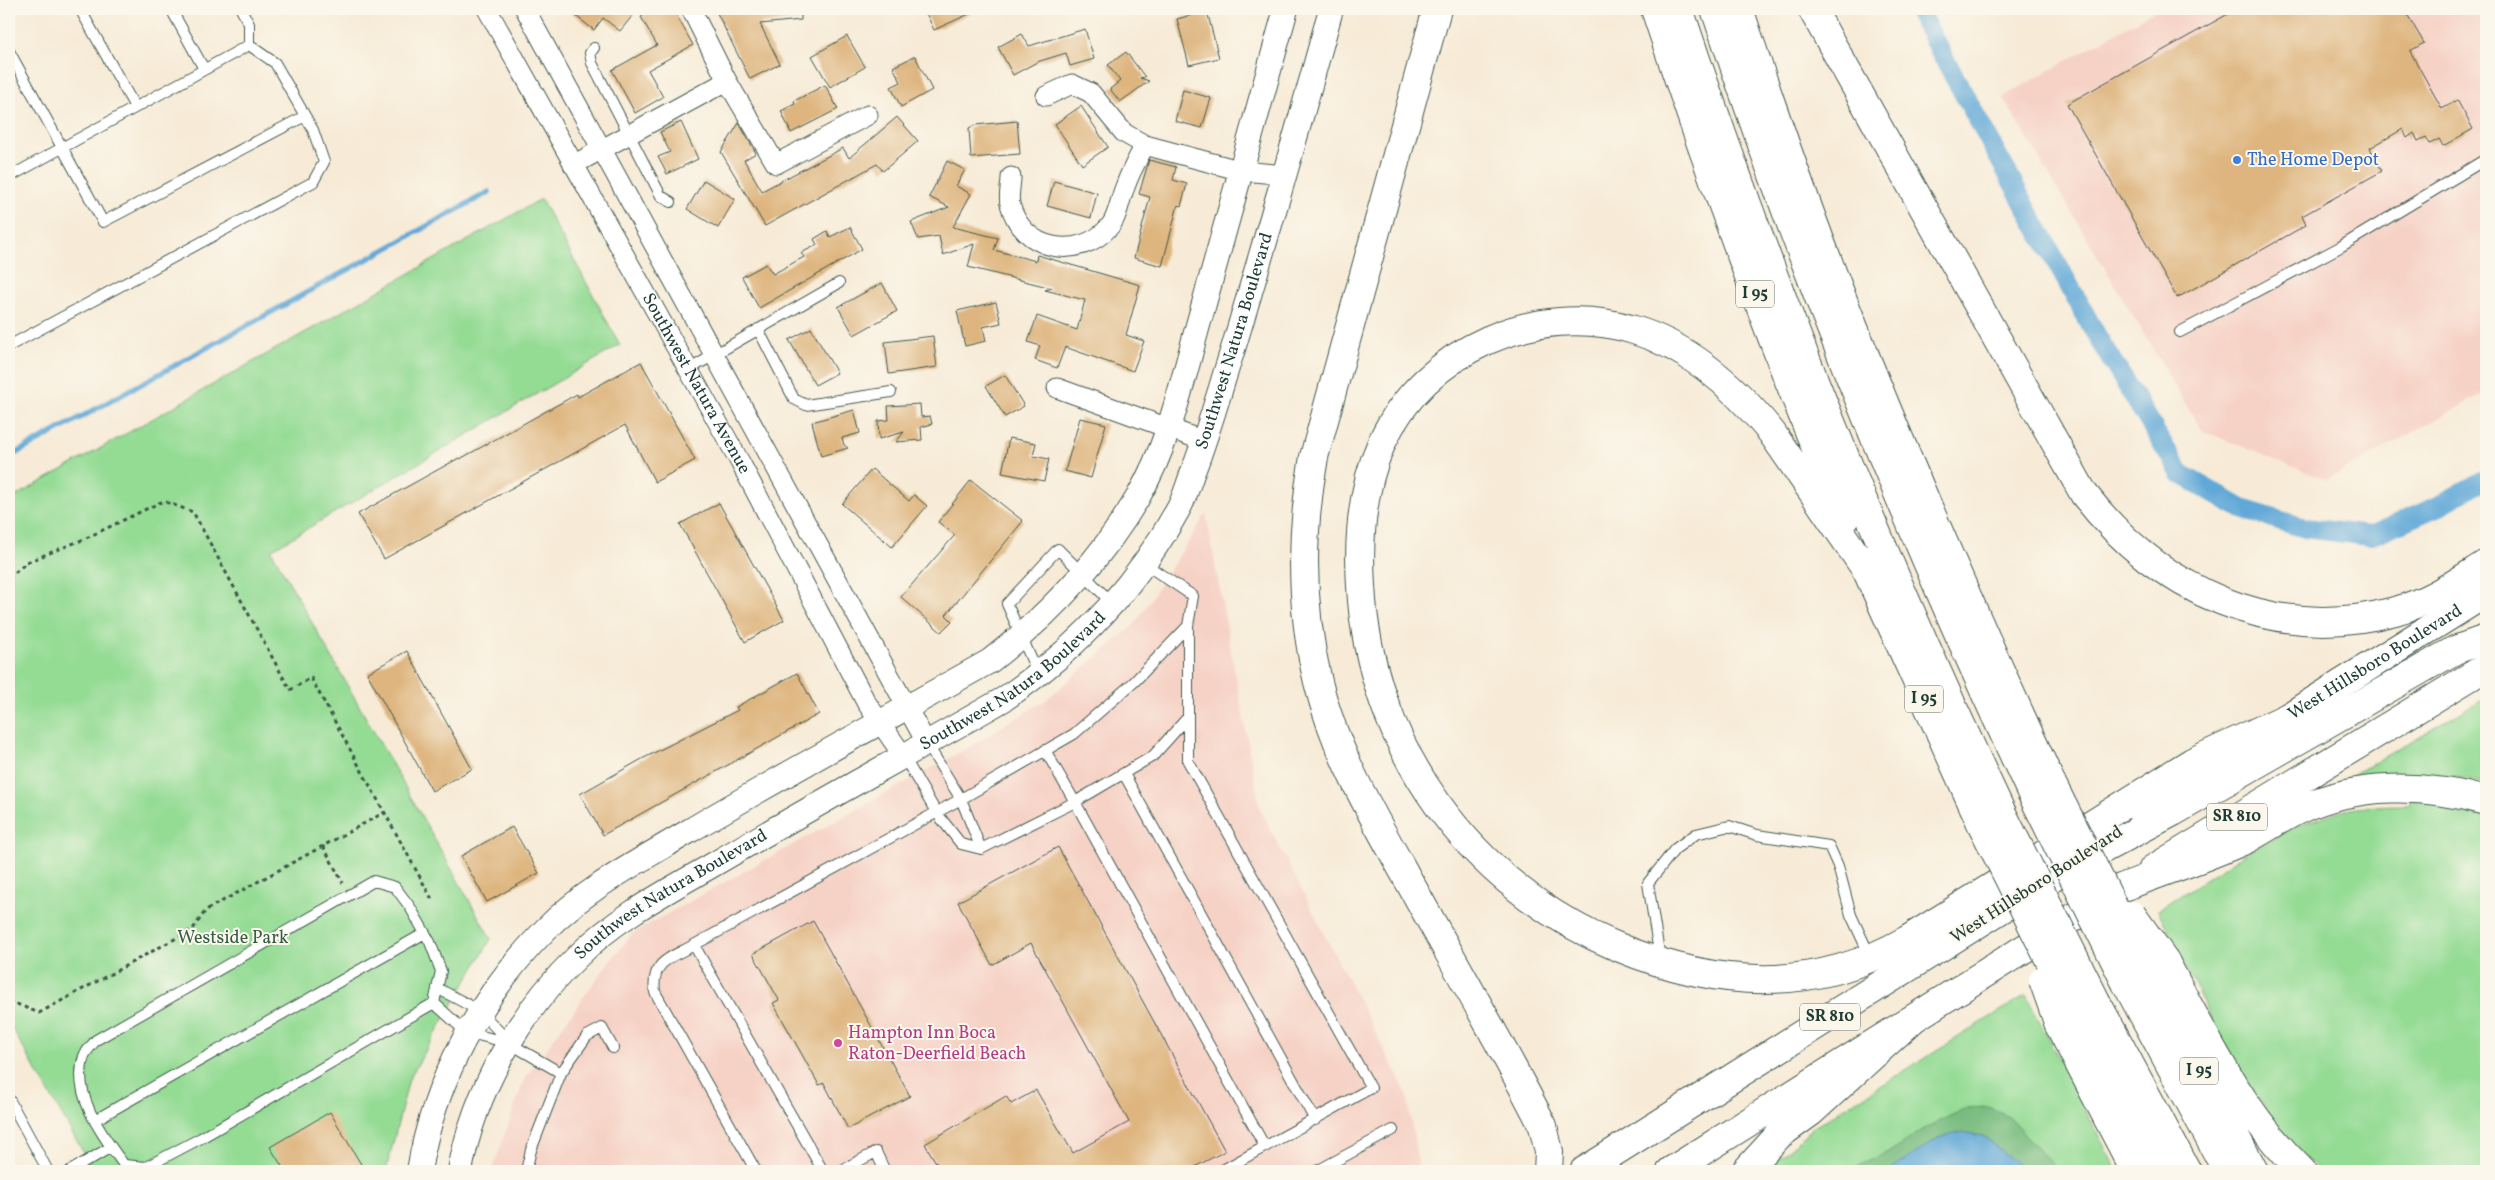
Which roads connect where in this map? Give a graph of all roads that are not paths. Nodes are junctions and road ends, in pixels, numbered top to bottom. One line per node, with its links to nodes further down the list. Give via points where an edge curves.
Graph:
1 (80, 9): 21 (lane)
2 (171, 9): 18 (lane)
3 (241, 9): 15 (lane, via 249,24)
4 (487, 9): 29 (street, Southwest Natura Avenue)
5 (525, 9): 27 (street, Southwest Natura Avenue)
6 (691, 9): 19 (street)
7 (1286, 9): 30 (street, Southwest Natura Boulevard)
8 (1331, 9): 31 (street, Southwest Natura Boulevard)
9 (1437, 9): 106 (main road, via 1314,457 1304,517 1305,610 1321,692 1348,766 1543,1126 1549,1152)
10 (1655, 9): 48 (main road, I 95, via 1735,240 1795,398)
11 (1679, 9): 71 (main road, via 1768,264)
12 (1715, 9): 66 (main road, via 1778,191 1852,385 1926,562)
13 (1739, 9): 66 (main road, I 95, via 1809,209)
14 (1812, 9): 46 (main road, via 2084,494 2113,528 2146,557 2182,582 2240,607 2278,617 2322,620 2358,618 2397,610 2430,597)
15 (249, 45): 18 (lane); 23 (lane, via 275,63)
16 (594, 48): 24 (lane, via 590,53 592,63)
17 (9, 51): 26 (lane)
18 (204, 69): 21 (lane)
19 (727, 81): 22 (street, via 776,164); 24 (street)
20 (1046, 96): 25 (street, via 1072,84 1091,93 1124,133)
21 (135, 107): 26 (lane)
22 (868, 115)
23 (305, 116): 26 (lane, via 103,222); 38 (lane, via 324,162 313,182)
24 (629, 134): 27 (street); 34 (lane, via 661,196)
25 (1145, 145): 30 (street); 33 (street, via 1111,224 1100,236 1079,247 1056,248 1034,239 1016,219 1010,202)
26 (63, 147): 32 (lane)
27 (602, 149): 29 (street); 39 (street, Southwest Natura Avenue)
28 (2486, 159): 37 (lane, via 2340,248)
29 (573, 165): 40 (street, Southwest Natura Avenue)
30 (1242, 170): 31 (street); 43 (street, Southwest Natura Boulevard)
31 (1286, 175): 44 (street, Southwest Natura Boulevard)
32 (9, 177)
33 (1011, 177)
34 (671, 202)
35 (839, 283): 36 (lane)
36 (758, 330): 39 (lane); 42 (lane, via 794,399 806,405)
37 (2180, 332)
38 (9, 346)
39 (716, 354): 40 (lane); 50 (street, Southwest Natura Avenue)
40 (688, 370): 52 (street, Southwest Natura Avenue)
41 (1057, 388): 43 (street)
42 (892, 392)
43 (1169, 430): 44 (street); 47 (street, Southwest Natura Boulevard, via 1139,496)
44 (1204, 441): 45 (street, Southwest Natura Boulevard, via 1181,504)
45 (1145, 564): 51 (street, Southwest Natura Boulevard); 53 (lane, via 1193,596)
46 (2486, 564)
47 (1083, 574): 51 (lane); 54 (street, Southwest Natura Boulevard); 54 (lane, via 1058,549 1007,604)
48 (1869, 574): 71 (main road, I 95); 78 (main road, via 1759,416 1724,382 1690,356 1634,330 1593,321 1572,321 1526,327 1494,337 1460,354 1430,377 1404,406 1383,440 1362,513 1361,593 1375,676 1406,753 1444,814 1474,850 1511,884 1576,927)
49 (2486, 593): 60 (main road, West Hillsboro Boulevard / SR 810)
50 (849, 599): 52 (street); 58 (street, Southwest Natura Avenue)
51 (1113, 604): 57 (street, Southwest Natura Boulevard)
52 (819, 614): 61 (street, Southwest Natura Avenue)
53 (1188, 626): 59 (lane); 63 (lane, via 1100,713 1074,734)
54 (1022, 636): 57 (lane); 58 (street, Southwest Natura Boulevard, via 990,661)
55 (2486, 639): 73 (main road, via 2455,650 2173,812)
56 (2486, 667): 74 (main road, SR 810)
57 (1039, 676): 62 (street, Southwest Natura Boulevard)
58 (908, 707): 61 (street, Southwest Natura Boulevard); 62 (street, Southwest Natura Avenue)
59 (1188, 717): 65 (lane, via 1153,756); 91 (lane, via 1188,761 1371,1088)
60 (2288, 718): 73 (main road, West Hillsboro Boulevard / SR 810); 77 (main road, via 2192,762)
61 (880, 723): 64 (street, Southwest Natura Avenue); 82 (street, Southwest Natura Boulevard, via 617,874 571,907 534,943)
62 (927, 744): 64 (street, Southwest Natura Boulevard); 67 (lane)
63 (1045, 750): 67 (lane); 69 (lane)
64 (904, 757): 70 (lane); 86 (street, Southwest Natura Boulevard, via 785,822 625,917 552,982)
65 (1124, 774): 69 (lane); 91 (lane)
66 (2041, 787): 73 (main road, I 95, bridge); 79 (main road, bridge)
67 (961, 799): 70 (lane); 72 (lane)
68 (2486, 801): 74 (main road, via 2425,789 2372,790 2334,797 2297,810 2245,840)
69 (1075, 802): 72 (lane); 94 (lane)
70 (936, 812): 72 (lane, via 961,844); 76 (lane)
71 (1991, 817): 83 (main road, bridge); 83 (main road, I 95, bridge, via 2013,889)
72 (981, 849)
73 (2078, 853): 79 (main road, I 95, bridge); 107 (main road, West Hillsboro Boulevard / SR 810)
74 (2121, 888): 84 (main road, SR 810)
75 (425, 933): 80 (lane, via 441,971); 90 (lane); 90 (lane, via 395,887 374,881 349,895 96,1040 85,1055 81,1078 86,1102)
76 (694, 945): 100 (lane, via 660,963 653,979 655,992); 101 (lane)
77 (1872, 959): 78 (main road, via 1826,974 1778,980 1729,977); 78 (lane, via 1851,915 1829,846 1757,835 1729,826 1696,834 1675,849 1648,883 1658,932)
78 (1660, 963)
79 (2145, 972): 113 (main road); 114 (main road, I 95); 115 (main road, via 2273,1142)
80 (437, 988): 81 (lane); 82 (lane)
81 (434, 1003): 85 (lane); 93 (lane, via 202,1138 146,1167 124,1165)
82 (480, 1011): 85 (street, Southwest Natura Boulevard); 86 (lane)
83 (2078, 1014): 110 (main road); 111 (main road); 112 (main road)
84 (1912, 1020): 108 (main road, SR 810); 109 (main road, via 1810,1112 1779,1135)
85 (466, 1032): 86 (lane); 97 (street, Southwest Natura Boulevard, via 432,1116)
86 (509, 1043): 88 (lane); 98 (street, Southwest Natura Boulevard, via 478,1107)
87 (613, 1048): 88 (lane, via 602,1028 587,1036)
88 (561, 1072): 99 (lane)
89 (9, 1099): 95 (lane)
90 (95, 1120): 93 (lane)
91 (1315, 1120): 94 (lane)
92 (1393, 1130): 105 (lane)
93 (111, 1147): 96 (lane)
94 (1265, 1147): 104 (lane)
95 (48, 1171)
96 (70, 1171)
97 (418, 1171)
98 (460, 1171)
99 (526, 1171)
100 (756, 1171)
101 (823, 1171)
102 (840, 1171): 103 (lane, via 876,1152)
103 (885, 1171)
104 (1220, 1171)
105 (1317, 1171)
106 (1548, 1171)
107 (1584, 1171)
108 (1671, 1171)
109 (1746, 1171)
110 (2135, 1171)
111 (2161, 1171)
112 (2187, 1171)
113 (2227, 1171)
114 (2254, 1171)
115 (2302, 1171)

